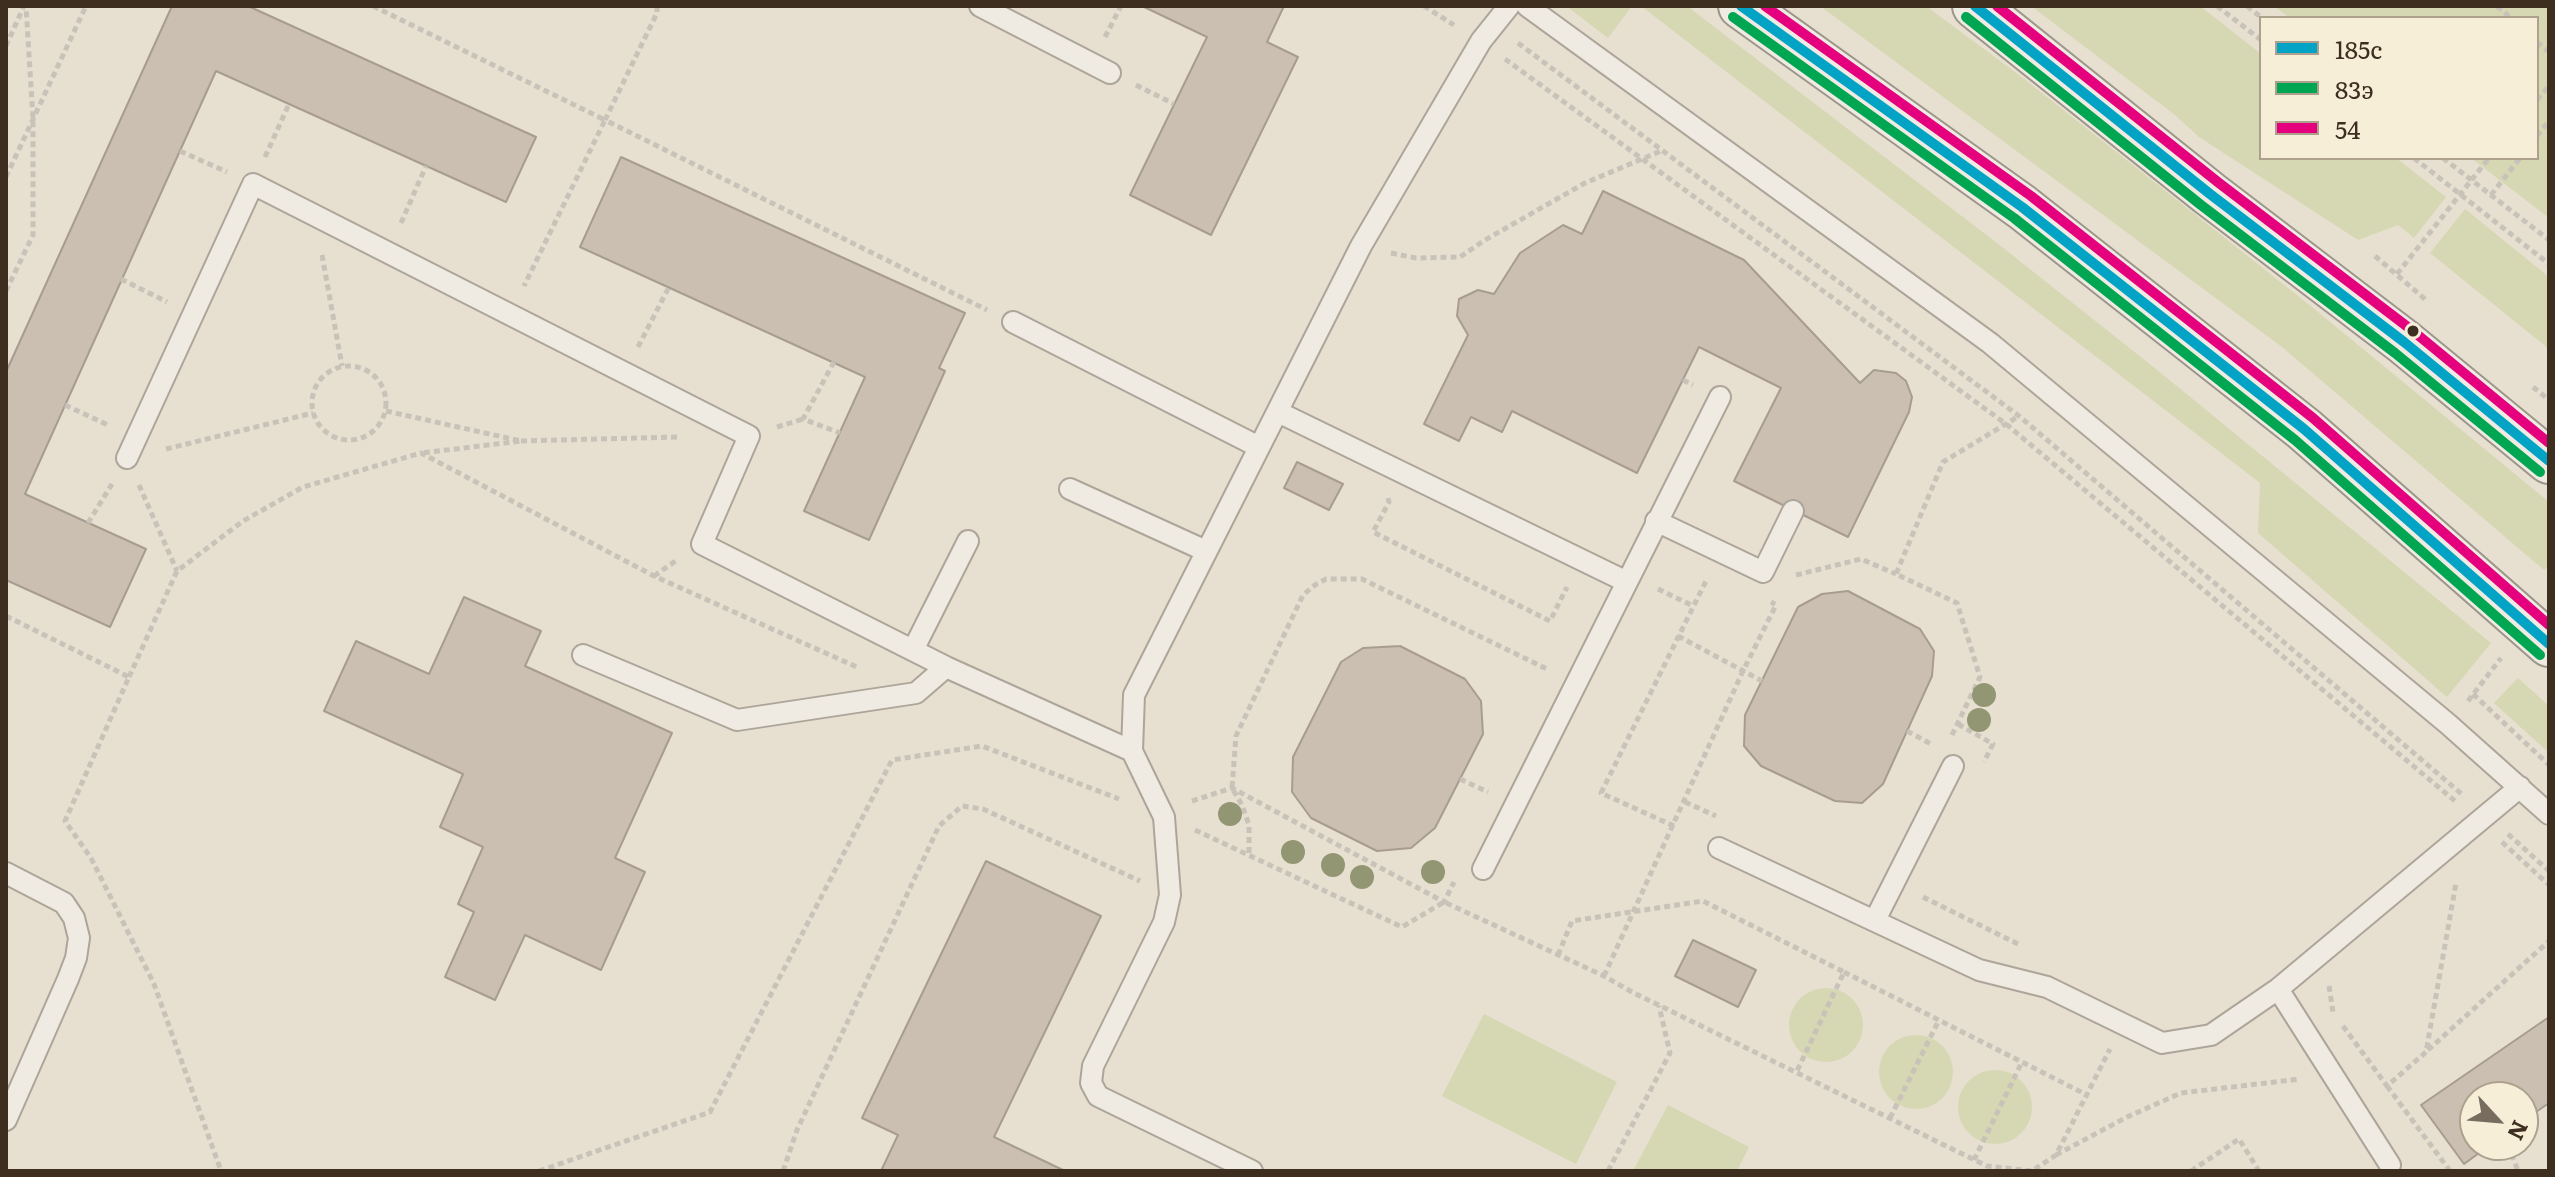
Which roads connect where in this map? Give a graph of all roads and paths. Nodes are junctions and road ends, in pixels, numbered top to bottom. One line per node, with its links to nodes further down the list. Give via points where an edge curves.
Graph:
1 (25, 6): 14 (path); 18 (path)
2 (86, 6): 18 (path)
3 (373, 6): 19 (path)
4 (657, 6): 19 (path)
5 (980, 6): 15 (lane)
6 (1424, 6): 12 (path)
7 (1509, 6): 12 (lane)
8 (1527, 6): 101 (lane, via 1990,343)
9 (1741, 6): 83 (main road, via 2022,207 2280,410)
10 (1975, 6): 62 (main road)
11 (2217, 6): 13 (path)
12 (1486, 34): 20 (path, via 1531,52); 22 (path); 35 (lane)
13 (2259, 38)
14 (6, 46)
15 (1110, 73): 17 (path)
16 (289, 104): 30 (path)
17 (1174, 104)
18 (33, 119): 28 (path); 41 (path, via 33,235)
19 (605, 120): 42 (path); 44 (path)
20 (1662, 150): 22 (path); 53 (path)
21 (180, 151): 30 (path)
22 (1643, 158): 35 (path, via 1585,183 1460,257 1416,258); 54 (path)
23 (2417, 160): 31 (path)
24 (2446, 160): 29 (path)
25 (2487, 160): 29 (path)
26 (2518, 160): 32 (path)
27 (426, 166): 36 (path)
28 (6, 177)
29 (2471, 180): 31 (path); 32 (path)
30 (253, 184): 33 (lane); 43 (lane)
31 (2460, 194): 37 (path); 38 (path)
32 (2491, 195): 34 (path)
33 (314, 215): 36 (lane); 46 (path)
34 (2549, 240)
35 (1361, 246): 51 (lane)
36 (388, 252): 42 (lane)
37 (2549, 264)
38 (2397, 274)
39 (121, 279): 43 (path)
40 (669, 287): 47 (path)
41 (6, 291)
42 (510, 314): 47 (lane)
43 (193, 315): 57 (lane)
44 (1013, 322): 59 (lane)
45 (834, 362): 55 (path, via 803,419)
46 (342, 366): 50 (path, via 355,366 376,377 384,387); 52 (path, via 331,370 315,389)
47 (625, 372): 56 (lane)
48 (1720, 397): 66 (lane)
49 (65, 405): 57 (path)
50 (386, 411): 52 (path, via 373,432 350,441 326,433); 58 (path)
51 (1278, 412): 59 (lane); 76 (lane)
52 (313, 413): 61 (path)
53 (2019, 416): 54 (path); 107 (path, via 2408,745)
54 (2006, 424): 72 (path, via 1943,462); 107 (path)
55 (840, 433)
56 (749, 436): 58 (path); 84 (lane, via 702,544)
57 (137, 438): 61 (lane)
58 (521, 441): 60 (path)
59 (1259, 447): 69 (lane)
60 (421, 453): 71 (path, via 303,487 243,521); 91 (path, via 654,576)
61 (127, 458): 67 (path); 71 (path)
62 (2549, 461)
63 (1070, 489): 69 (lane)
64 (1387, 490): 75 (path, via 1389,502 1373,532 1550,621 1568,584)
65 (1793, 511): 66 (lane, via 1763,572)
66 (1656, 521): 76 (lane)
67 (88, 523)
68 (968, 541): 84 (lane)
69 (1206, 551): 96 (lane, via 1134,695)
70 (1711, 570): 80 (path)
71 (177, 571): 89 (path)
72 (1896, 574): 73 (path, via 1861,559); 93 (path, via 1957,603 1980,677)
73 (1791, 576)
74 (1664, 578): 80 (path, via 1657,589)
75 (1579, 580)
76 (1627, 582): 115 (lane)
77 (1781, 595): 79 (path)
78 (1763, 598): 79 (path)
79 (1776, 605): 87 (path)
80 (1693, 606): 82 (path)
81 (6, 616): 89 (path)
82 (1678, 636): 87 (path); 109 (path, via 1601,793)
83 (2549, 644)
84 (913, 650): 86 (lane)
85 (583, 655): 91 (lane, via 737,720)
86 (946, 667): 91 (lane); 96 (lane)
87 (1743, 671): 90 (path); 104 (path)
88 (1560, 676): 102 (path, via 1362,579 1326,579 1303,595 1236,736)
89 (129, 677): 146 (path, via 65,821 91,858 154,984)
90 (1762, 681)
91 (916, 693)
92 (2473, 694): 98 (path)
93 (1958, 724): 95 (path); 99 (path, via 1993,744)
94 (1907, 731): 97 (path)
95 (1951, 737)
96 (1132, 751): 106 (lane)
97 (1949, 758): 124 (lane)
98 (2549, 765)
99 (1980, 771)
100 (1460, 779): 103 (path)
101 (2520, 787): 105 (lane); 107 (lane)
102 (1232, 788): 106 (path, via 1193,799 1183,812); 113 (path, via 1249,825); 122 (path)
103 (1499, 798)
104 (1685, 802): 108 (path); 109 (path)
105 (2549, 814)
106 (1164, 817): 113 (path); 121 (lane); 147 (path, via 982,746 892,760 710,1112)
107 (2483, 818): 110 (path); 111 (path); 131 (lane)
108 (1727, 821)
109 (1674, 826): 123 (path)
110 (2511, 837): 111 (path); 116 (path)
111 (2503, 843): 114 (path); 118 (path)
112 (1719, 848): 124 (lane)
113 (1249, 853): 122 (path, via 1402,927)
114 (2491, 853)
115 (1483, 869)
116 (2549, 871)
117 (6, 873): 142 (lane, via 64,903 79,938 68,979)
118 (2549, 885)
119 (2445, 891): 135 (path, via 2457,882)
120 (1918, 894): 126 (path)
121 (1170, 895): 148 (path, via 983,809 962,806 939,826 797,1130); 149 (lane, via 1164,922 1093,1066 1091,1083 1098,1096)
122 (1444, 902): 127 (path)
123 (1635, 911): 127 (path, via 1572,921); 128 (path, via 1703,901); 129 (path)
124 (1875, 920): 131 (lane, via 1979,970 2047,987 2162,1043 2211,1035)
125 (2549, 941): 135 (path)
126 (2029, 950)
127 (1558, 955): 129 (path)
128 (1844, 972): 133 (path); 137 (path)
129 (1604, 976): 132 (path)
130 (2329, 981): 139 (path, via 2333,1012)
131 (2278, 989): 145 (lane)
132 (1659, 1005): 137 (path); 150 (path, via 1670,1053)
133 (1939, 1020): 136 (path); 141 (path)
134 (2113, 1044): 140 (path)
135 (2426, 1052): 139 (path)
136 (2022, 1062): 140 (path); 144 (path)
137 (1796, 1073): 141 (path)
138 (2306, 1078): 143 (path, via 2181,1093)
139 (2387, 1086): 154 (path)
140 (2087, 1095): 143 (path)
141 (1890, 1118): 144 (path)
142 (6, 1120)
143 (2056, 1155): 151 (path)
144 (1974, 1160): 151 (path)
145 (2390, 1165)
146 (221, 1171)
147 (539, 1171)
148 (783, 1171)
149 (1252, 1171)
150 (1608, 1171)
151 (2032, 1171)
152 (2191, 1171): 153 (path, via 2239,1139)
153 (2259, 1171)
154 (2450, 1171)

